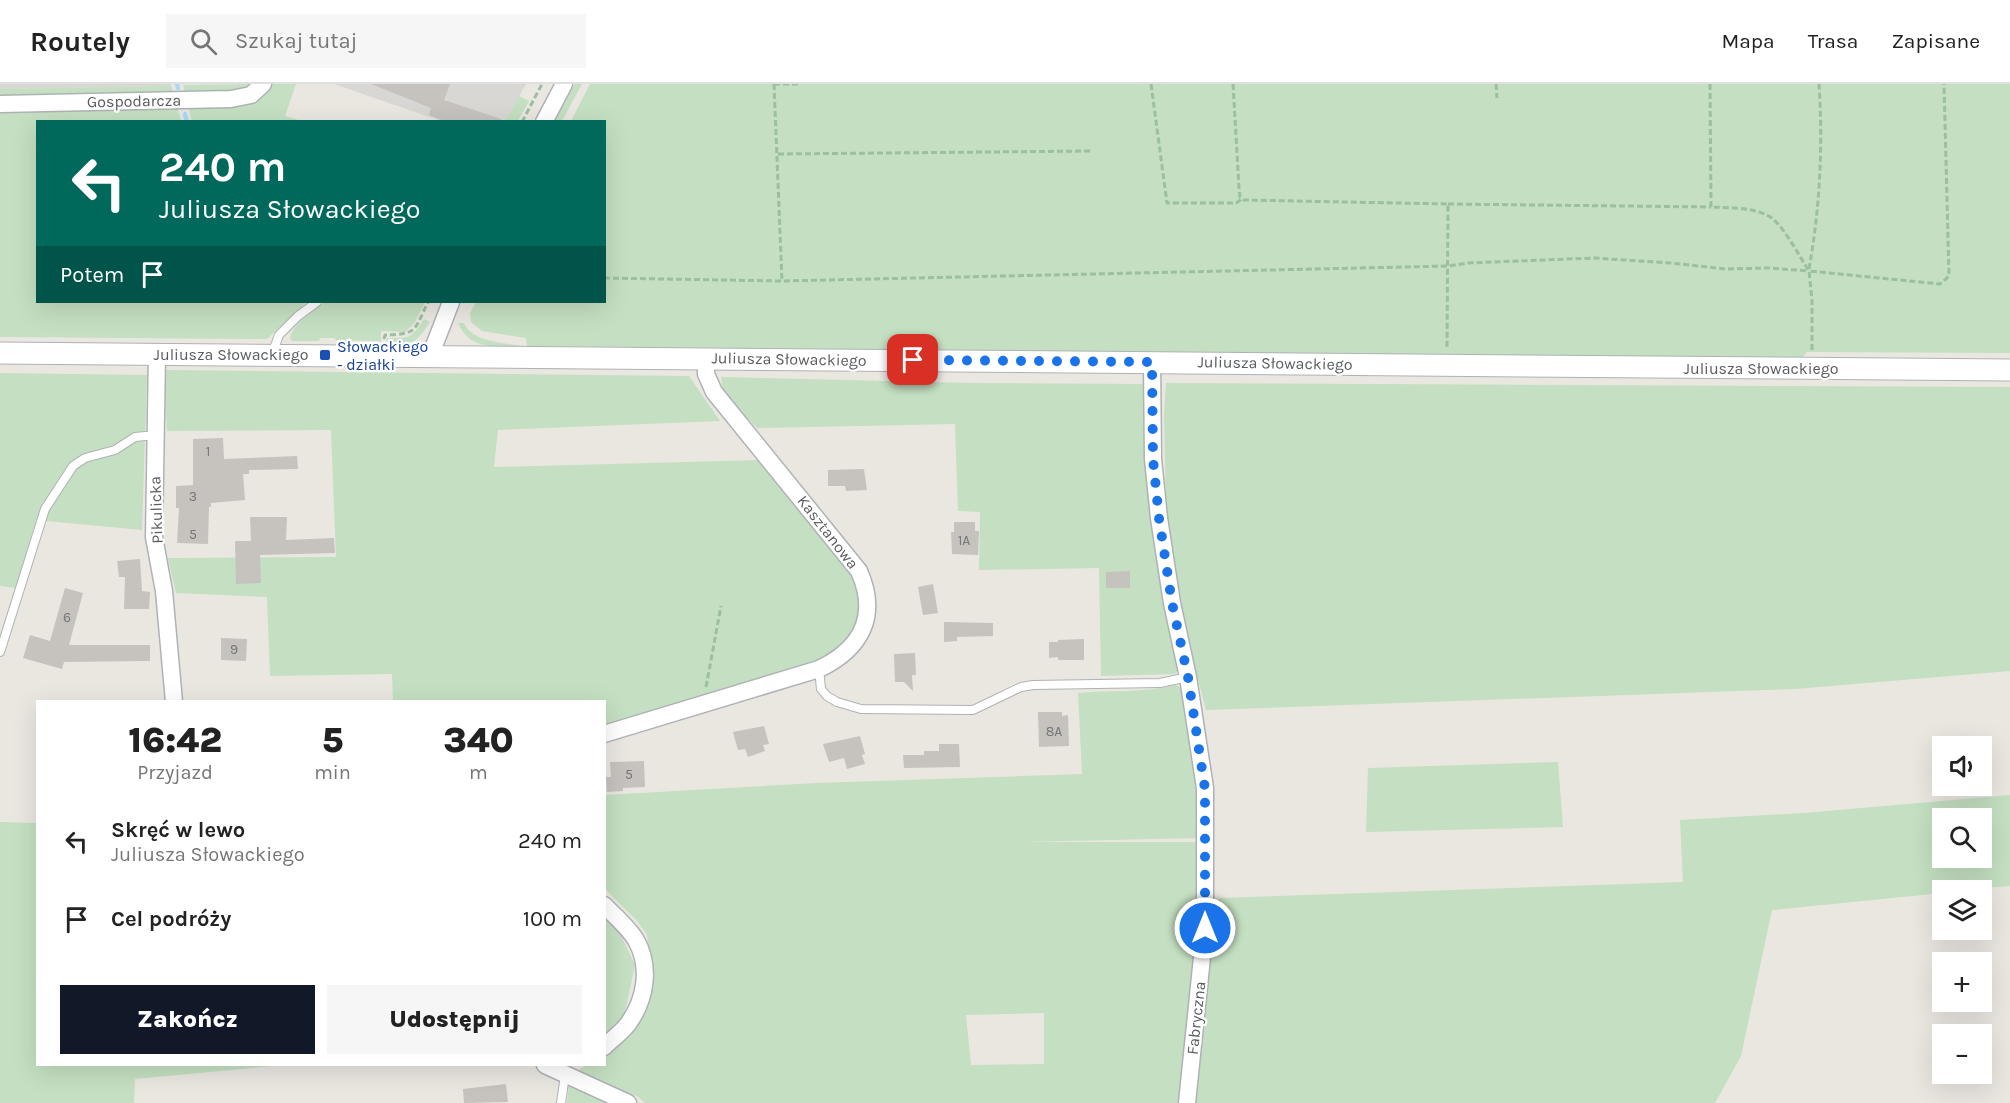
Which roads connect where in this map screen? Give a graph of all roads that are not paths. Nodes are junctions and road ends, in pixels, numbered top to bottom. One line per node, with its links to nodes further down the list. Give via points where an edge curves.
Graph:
1 (263, 84): 3 (street, Gospodarcza, via 251,95 231,99)
2 (564, 84): 4 (street)
3 (0, 104)
4 (545, 120)
5 (316, 303): 9 (lane, via 279,335)
6 (451, 303): 10 (street)
7 (0, 353): 8 (street, Juliusza Słowackiego)
8 (157, 354): 9 (street, Juliusza Słowackiego); 14 (street, Pikulicka)
9 (272, 354): 10 (street, Juliusza Słowackiego)
10 (434, 356): 11 (street, Juliusza Słowackiego)
11 (706, 358): 12 (street, Juliusza Słowackiego); 16 (street, Kasztanowa, via 706,374 714,392 846,553 864,582 867,613 861,634 843,655)
12 (1152, 362): 13 (street, Juliusza Słowackiego); 17 (street, Fabryczna, via 1153,459 1159,518)
13 (2010, 370)
14 (156, 435): 15 (lane, via 135,437 115,450 85,458 73,466 45,509); 18 (street, Pikulicka, via 154,537 164,591)
15 (0, 652)
16 (819, 669): 17 (lane, via 821,689 826,696 861,709 973,710 1033,685 1160,683); 19 (street, Kasztanowa)
17 (1188, 677): 26 (street, Fabryczna, via 1205,789 1205,928)
18 (174, 700)
19 (606, 733)
20 (606, 907): 21 (street, via 634,938 646,973 640,1003 628,1025)
21 (606, 1045)
22 (550, 1066): 23 (street)
23 (570, 1070): 24 (lane); 25 (street)
24 (561, 1103)
25 (628, 1103)
26 (1187, 1103)

